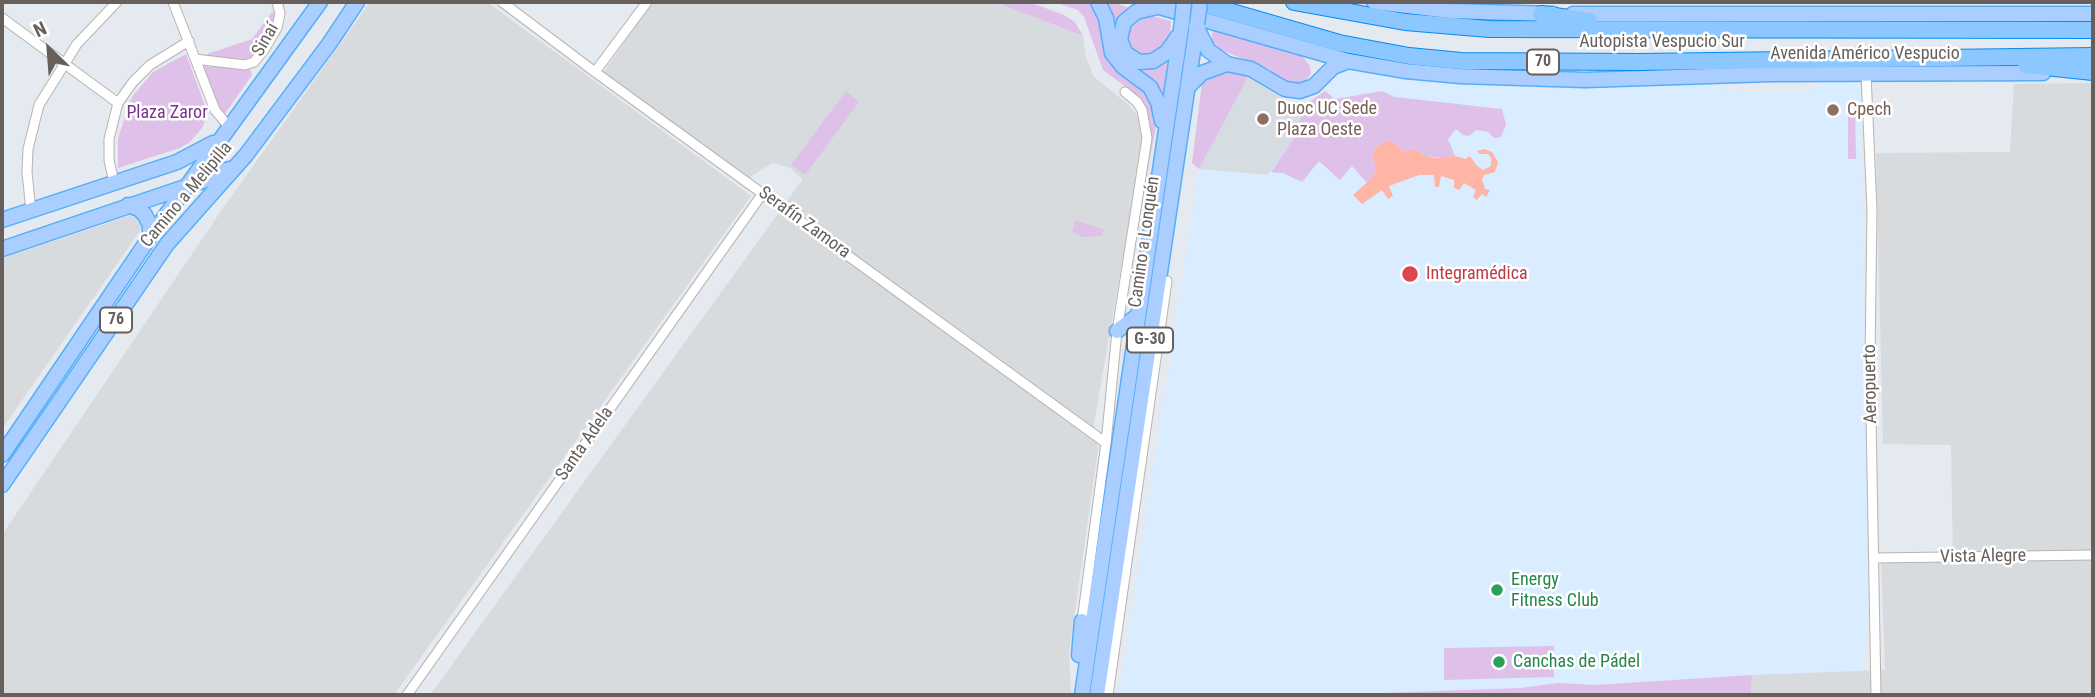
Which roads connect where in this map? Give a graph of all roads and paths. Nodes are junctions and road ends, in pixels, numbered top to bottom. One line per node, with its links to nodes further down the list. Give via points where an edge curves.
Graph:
1 (117, 2): 28 (street)
2 (173, 2): 22 (street)
3 (276, 2): 26 (street, Sinaí, via 280,11 277,28 254,62)
4 (320, 2): 37 (main road, Camino a Melipilla / 76)
5 (357, 2): 39 (main road, Camino a Melipilla / 76)
6 (502, 2): 30 (street, Serafín Zamora)
7 (647, 2): 30 (street)
8 (1098, 2): 38 (main road, via 1115,58 1156,97)
9 (1142, 2): 15 (main road, Avenida Américo Vespucio)
10 (1184, 2): 19 (main road, Camino a Lonquén, bridge)
11 (1199, 2): 19 (main road, Camino a Lonquén, bridge); 25 (highway, Autopista Vespucio Sur / 70, via 1339,43 1451,60)
12 (1294, 2): 20 (highway, Autopista Vespucio Sur / 70, via 1460,27)
13 (1374, 2): 14 (main road)
14 (1425, 6): 16 (main road)
15 (1159, 7): 19 (main road, via 1141,10 1124,22 1120,39 1125,53 1139,62 1153,61); 23 (main road, Avenida Américo Vespucio)
16 (1541, 14): 17 (main road); 20 (highway)
17 (2093, 14)
18 (4, 24): 28 (street)
19 (1189, 26): 29 (main road, via 1208,50); 34 (main road, Camino a Lonquén / G-30); 38 (main road, Camino a Lonquén / G-30)
20 (1690, 29): 21 (highway, Autopista Vespucio Sur / 70)
21 (2093, 30)
22 (189, 41): 26 (street); 36 (street, via 150,65)
23 (1308, 50): 27 (main road, Avenida Américo Vespucio); 33 (main road, via 1318,67)
24 (2093, 56): 25 (highway, Autopista Vespucio Sur / 70)
25 (1954, 57): 31 (highway)
26 (195, 59): 37 (street)
27 (1348, 61): 32 (main road, Avenida Américo Vespucio, via 1428,73 1513,78); 33 (main road)
28 (64, 63): 36 (street); 45 (street, via 45,94 32,129 27,172)
29 (1227, 64): 33 (main road, via 1259,72 1290,90 1305,90); 34 (main road, via 1206,71)
30 (595, 72): 42 (street, Serafín Zamora)
31 (2093, 72): 32 (main road, Avenida Américo Vespucio)
32 (1866, 73): 56 (street, Aeropuerto, via 1872,211)
33 (1317, 82)
34 (1187, 88): 44 (main road, Camino a Lonquén / G-30)
35 (1125, 92): 51 (street, Camino a Lonquén, via 1142,110 1147,138)
36 (118, 103): 40 (street, via 109,139)
37 (226, 131): 40 (main road, via 187,159); 41 (main road, Camino a Melipilla / 76)
38 (1163, 140): 50 (main road, Camino a Lonquén / G-30)
39 (239, 163): 41 (main road); 54 (main road, Camino a Melipilla / 76, via 167,244)
40 (114, 182): 45 (main road)
41 (187, 187): 43 (main road); 47 (main road, Camino a Melipilla / 76)
42 (763, 194): 52 (street, Serafín Zamora); 58 (street, Santa Adela)
43 (128, 205): 47 (main road, via 145,215); 48 (main road)
44 (1169, 210): 49 (main road); 60 (main road, Camino a Lonquén / G-30)
45 (31, 211): 46 (main road)
46 (2, 220)
47 (150, 237): 53 (main road, Camino a Melipilla / 76)
48 (2, 249)
49 (1167, 281): 61 (street, Camino a Lonquén)
50 (1137, 316): 51 (main road); 59 (main road, Camino a Lonquén / G-30)
51 (1117, 331): 52 (street, Camino a Lonquén)
52 (1105, 443): 57 (street, Camino a Lonquén)
53 (2, 455)
54 (2, 485)
55 (2093, 555): 56 (street, Vista Alegre)
56 (1874, 558): 62 (street, Aeropuerto)
57 (1082, 621): 59 (main road)
58 (407, 695)
59 (1081, 695)
60 (1097, 695)
61 (1108, 695)
62 (1876, 695)

